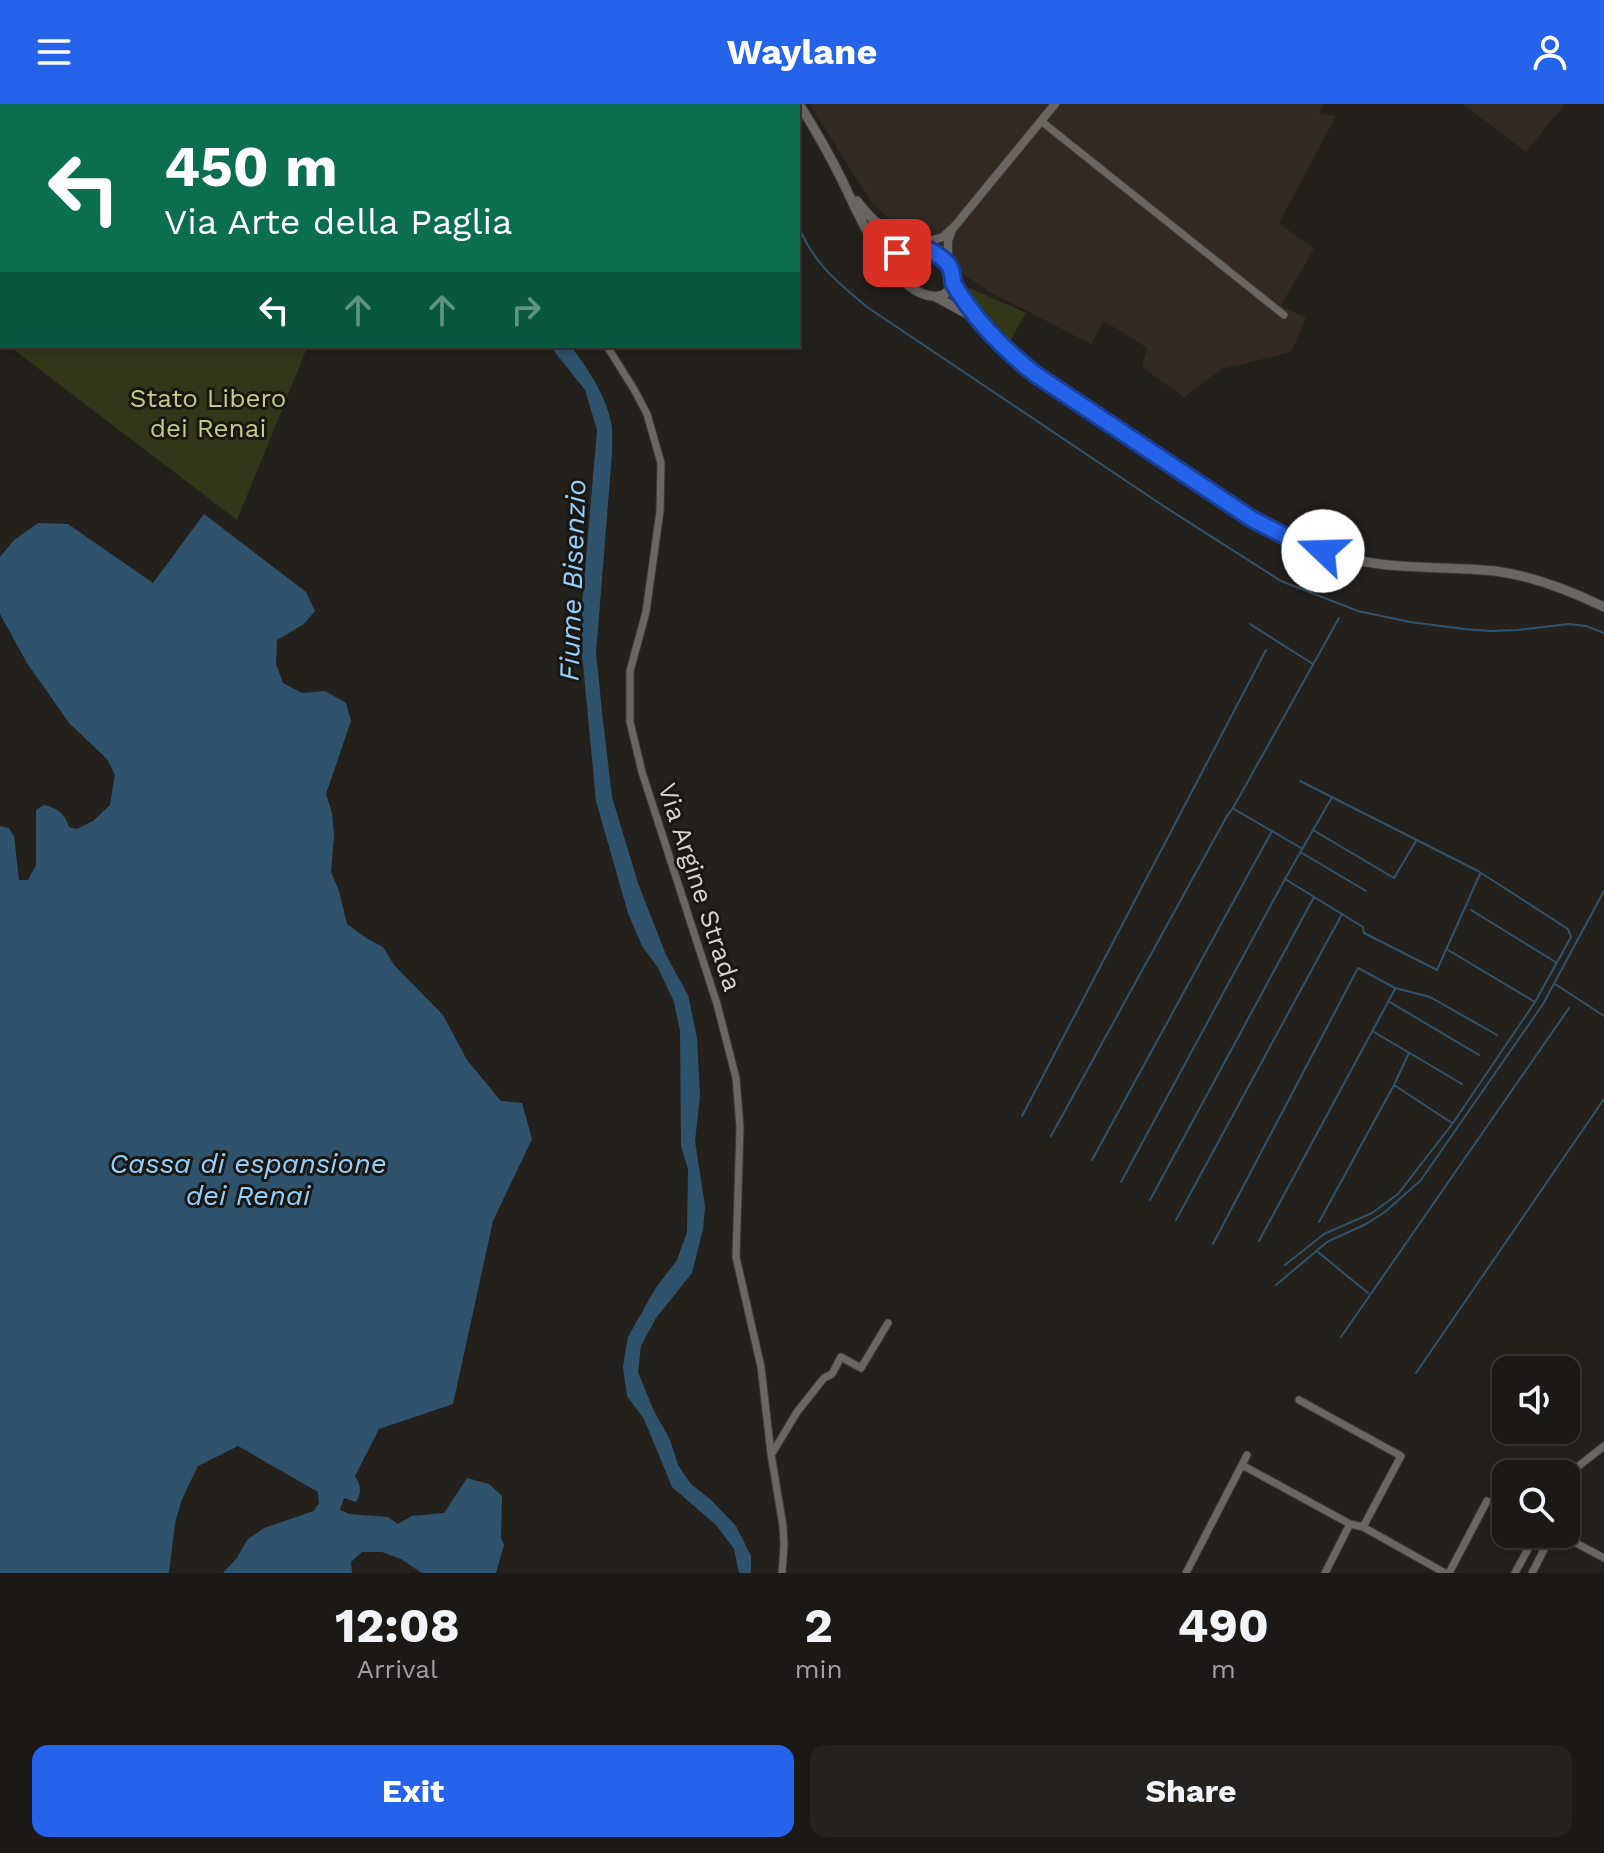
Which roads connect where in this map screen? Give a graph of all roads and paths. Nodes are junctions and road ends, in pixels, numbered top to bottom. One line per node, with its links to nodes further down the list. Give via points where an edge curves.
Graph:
1 (1055, 104): 3 (street)
2 (800, 106): 4 (main road)
3 (1041, 121): 5 (street); 11 (street)
4 (841, 178): 6 (main road, via 871,220); 8 (main road, via 883,258)
5 (954, 227): 6 (street, via 943,237); 7 (street)
6 (912, 246): 7 (main road, via 927,249); 8 (main road, via 897,253)
7 (948, 264): 9 (main road)
8 (896, 271): 10 (main road, via 919,292)
9 (953, 283): 10 (main road); 12 (main road)
10 (936, 297): 12 (main road)
11 (1284, 315)
12 (983, 326): 14 (main road, via 1050,385 1279,533 1323,551 1381,564 1524,576)
13 (608, 348): 18 (street, Via Argine Strada, via 647,414 661,463 646,612 630,671 630,722 736,1078 736,1257 761,1367)
14 (1604, 607)
15 (888, 1323): 18 (street, via 861,1368 841,1357)
16 (1299, 1400): 24 (street, via 1401,1456)
17 (1604, 1446): 21 (street)
18 (771, 1454): 29 (street, Via Argine Strada, via 783,1526)
19 (1247, 1455): 20 (street)
20 (1242, 1465): 23 (street); 30 (street)
21 (1580, 1465)
22 (1487, 1501): 32 (street)
23 (1350, 1524): 24 (street); 31 (street)
24 (1363, 1527): 32 (street)
25 (1580, 1545): 28 (street)
26 (1528, 1548): 33 (street)
27 (1545, 1548): 34 (street)
28 (1604, 1558)
29 (782, 1573)
30 (1186, 1573)
31 (1325, 1573)
32 (1447, 1573)
33 (1515, 1573)
34 (1532, 1573)

